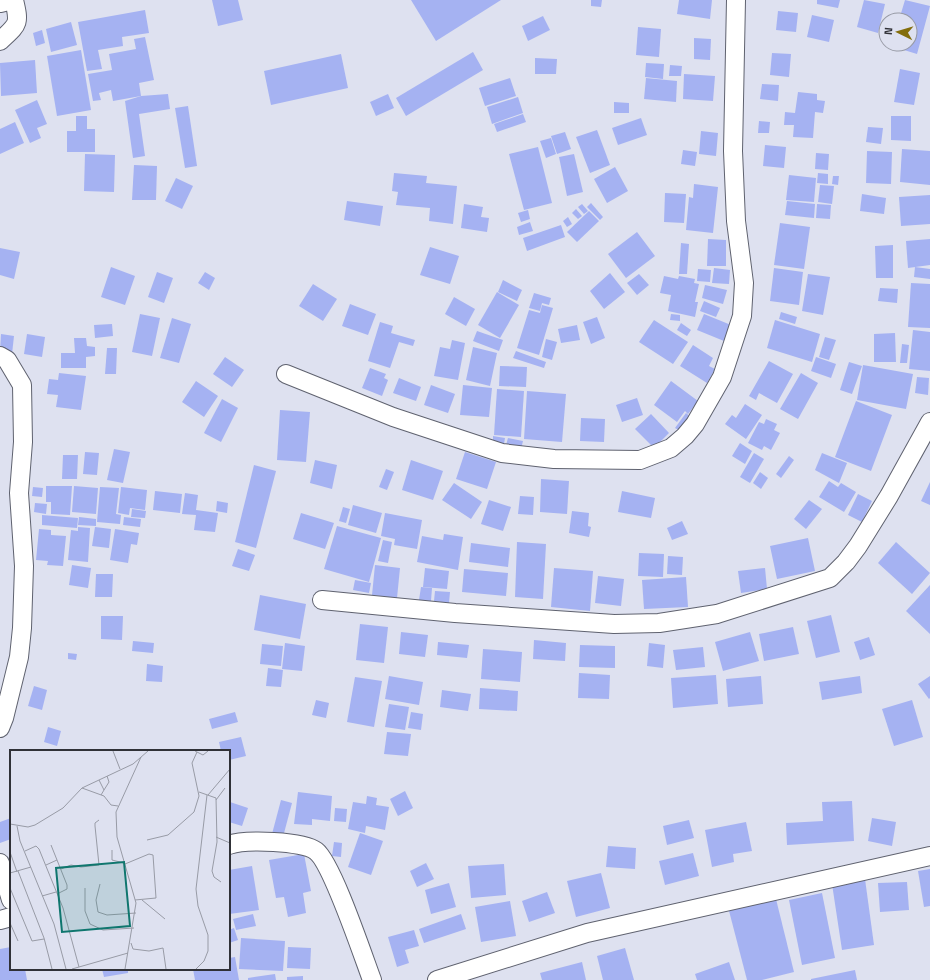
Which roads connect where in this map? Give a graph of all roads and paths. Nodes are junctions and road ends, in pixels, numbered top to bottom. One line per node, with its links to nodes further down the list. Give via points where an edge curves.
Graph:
1 (4, 0): 4 (street)
2 (14, 0): 5 (street, via 18,20)
3 (736, 0): 7 (street, via 733,151 736,220 744,283 742,316 722,377 695,424 676,444 640,460 554,458 502,453 393,416)
4 (0, 1)
5 (0, 41)
6 (0, 356): 10 (street, via 7,360 22,385 23,442 19,493 24,581 19,657)
7 (286, 374)
8 (930, 422): 9 (street, via 890,496 862,540 830,578 717,614 659,623 614,624 455,613)
9 (322, 600)
10 (2, 723)
11 (230, 844): 17 (street, via 254,841 295,844 316,851 330,870)
12 (930, 856): 18 (street, via 587,933)
13 (0, 863): 14 (street)
14 (10, 897)
15 (10, 917): 16 (street)
16 (0, 920)
17 (372, 980)
18 (437, 980)

